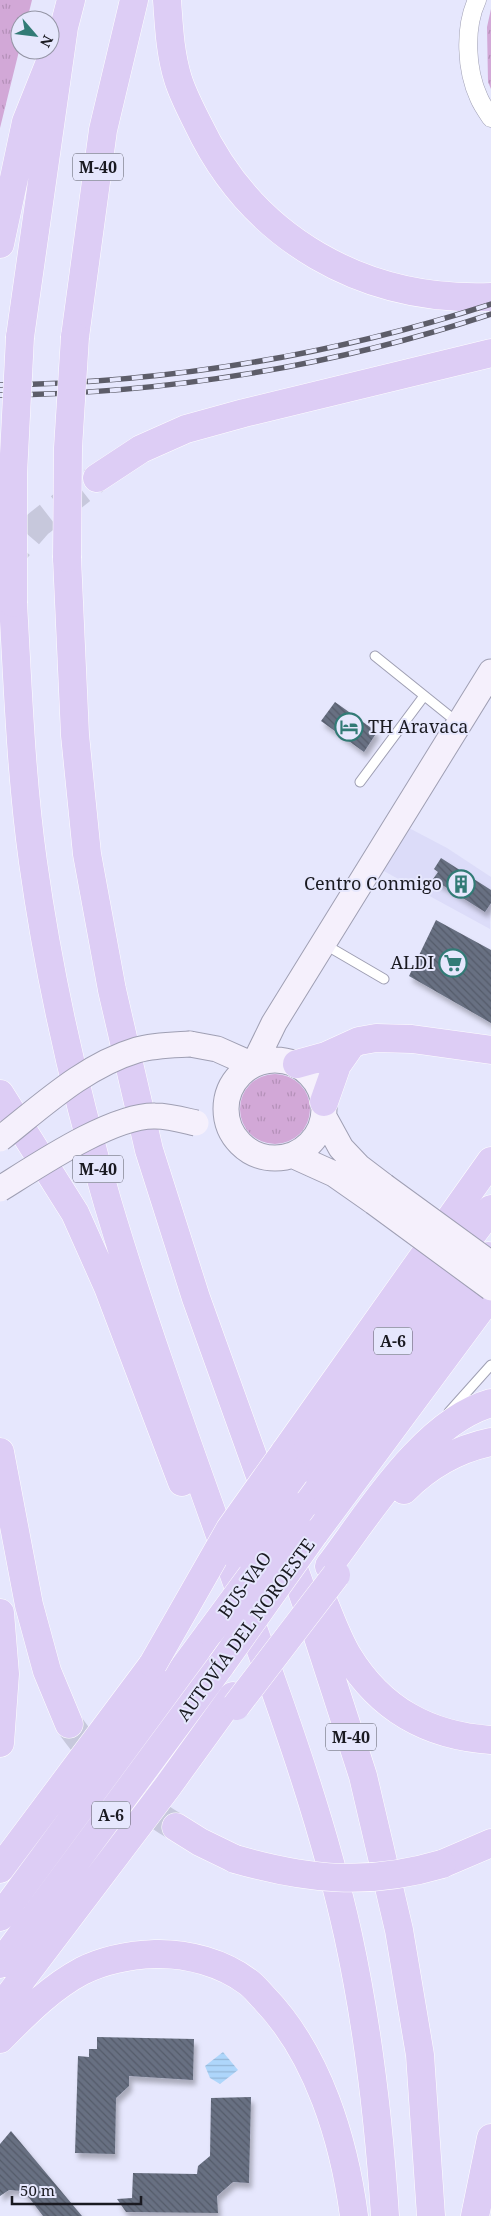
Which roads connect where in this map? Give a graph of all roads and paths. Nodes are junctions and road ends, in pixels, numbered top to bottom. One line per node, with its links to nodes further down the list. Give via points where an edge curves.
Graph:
1 (71, 0): 5 (highway, M-40)
2 (134, 0): 38 (highway, M-40, bridge, via 103,130 75,337 68,448 67,558 76,735 87,854 112,990 149,1150)
3 (167, 0): 8 (highway, via 172,55 179,80 210,149 236,188 280,230 332,264 368,280 429,294)
4 (477, 0): 6 (street, via 469,32 472,76 479,98)
5 (64, 27): 7 (highway, via 26,122); 47 (highway, M-40, bridge, via 20,337 13,474 13,604 21,749 33,862 57,999 82,1112 138,1303)
6 (491, 118)
7 (0, 244)
8 (491, 297)
9 (491, 352): 10 (highway, via 186,429 141,449)
10 (97, 478)
11 (375, 656): 13 (lane)
12 (491, 672): 14 (main road)
13 (424, 696): 14 (lane); 15 (lane)
14 (459, 724): 16 (main road)
15 (360, 782)
16 (323, 944): 17 (lane); 18 (main road)
17 (384, 979)
18 (274, 1023): 22 (main road, via 277,1044); 23 (main road)
19 (351, 1045): 20 (highway, via 367,1039 394,1038); 22 (highway, via 326,1056); 26 (highway, via 338,1064)
20 (456, 1046): 21 (highway); 24 (highway)
21 (491, 1050)
22 (292, 1062): 23 (main road, via 277,1059); 26 (main road, via 305,1069 318,1084)
23 (254, 1064): 27 (main road, via 235,1081 228,1096 226,1114); 28 (main road, bridge, via 217,1049 190,1044 137,1050 95,1068)
24 (491, 1064)
25 (0, 1094): 47 (highway, via 75,1213 108,1287 204,1541)
26 (324, 1109): 29 (main road, via 321,1129 314,1140); 32 (main road, via 341,1148)
27 (235, 1138): 29 (main road, via 261,1156); 31 (main road, bridge, via 171,1117 153,1116 116,1124)
28 (0, 1139)
29 (292, 1156): 32 (main road)
30 (491, 1161): 43 (highway)
31 (0, 1189)
32 (379, 1194): 35 (main road, bridge); 36 (main road, bridge)
33 (491, 1209): 43 (highway, A-6)
34 (491, 1252): 54 (highway, BUS-VAO, bridge)
35 (491, 1264)
36 (491, 1288)
37 (491, 1295): 55 (highway, AUTOVÍA DEL NOROESTE / A-6, bridge)
38 (196, 1298): 49 (highway, via 348,1655 362,1676 390,1704 414,1721 460,1737); 61 (highway, M-40, via 317,1634 364,1776 399,1930 420,2055)
39 (491, 1365): 44 (lane)
40 (491, 1403): 44 (highway, via 474,1408 436,1434)
41 (491, 1442): 45 (highway, via 470,1446 418,1476)
42 (0, 1452): 48 (highway, via 29,1605 47,1671)
43 (290, 1463): 53 (highway, A-6, bridge, via 154,1664)
44 (400, 1472): 45 (highway)
45 (333, 1571): 56 (highway, bridge, via 235,1701 209,1742 168,1786)
46 (0, 1613): 50 (highway, via 5,1674)
47 (283, 1712): 60 (highway, M-40, via 318,1821 347,1934 371,2062)
48 (69, 1724)
49 (491, 1740)
50 (0, 1743)
51 (176, 1827): 52 (highway, bridge, via 236,1859 298,1875 328,1878 383,1877 442,1864)
52 (491, 1844)
53 (0, 1869)
54 (0, 1917)
55 (0, 1964)
56 (0, 2008)
57 (0, 2039): 59 (highway, via 41,1999 82,1971 129,1956 173,1953 214,1963 248,1982 282,2017 303,2052 322,2090 338,2141)
58 (491, 2138): 62 (highway)
59 (354, 2216)
60 (385, 2216)
61 (431, 2216)
62 (475, 2216)

